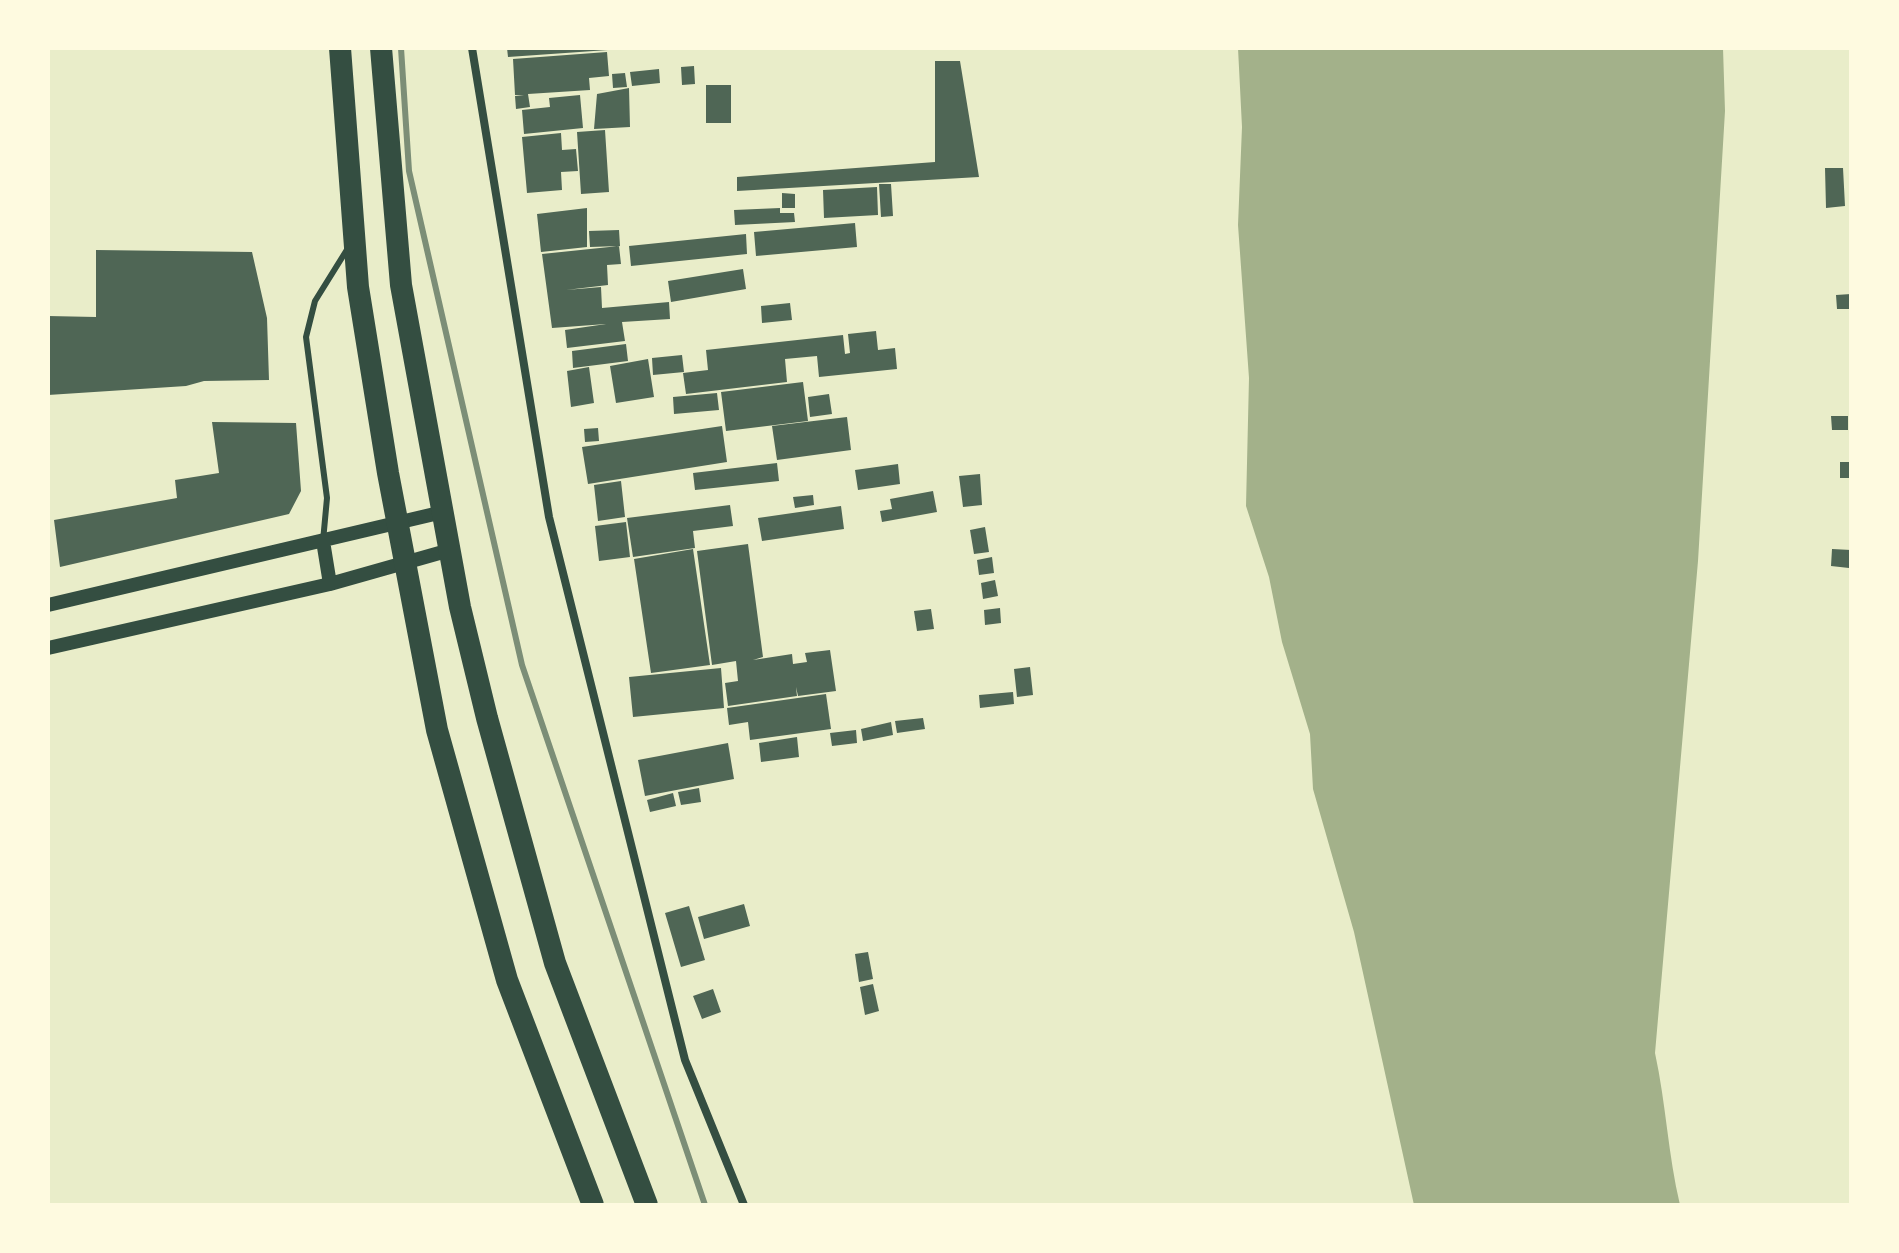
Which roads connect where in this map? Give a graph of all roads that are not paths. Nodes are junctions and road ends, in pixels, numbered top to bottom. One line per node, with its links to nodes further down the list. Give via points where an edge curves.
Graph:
1 (340, 48): 4 (highway)
2 (381, 48): 5 (highway, via 401,285)
3 (472, 48): 15 (street, via 549,517 685,1060)
4 (354, 238): 6 (highway); 7 (lane, via 315,301 306,337 327,498)
5 (443, 512): 6 (street); 8 (highway)
6 (398, 523): 7 (street); 9 (highway)
7 (323, 541): 10 (street); 11 (street)
8 (450, 550): 9 (street); 14 (highway, via 487,718 555,963)
9 (406, 563): 10 (street); 13 (highway, via 437,730 507,980)
10 (330, 584): 12 (street)
11 (48, 605)
12 (48, 648)
13 (593, 1205)
14 (647, 1205)
15 (744, 1205)

